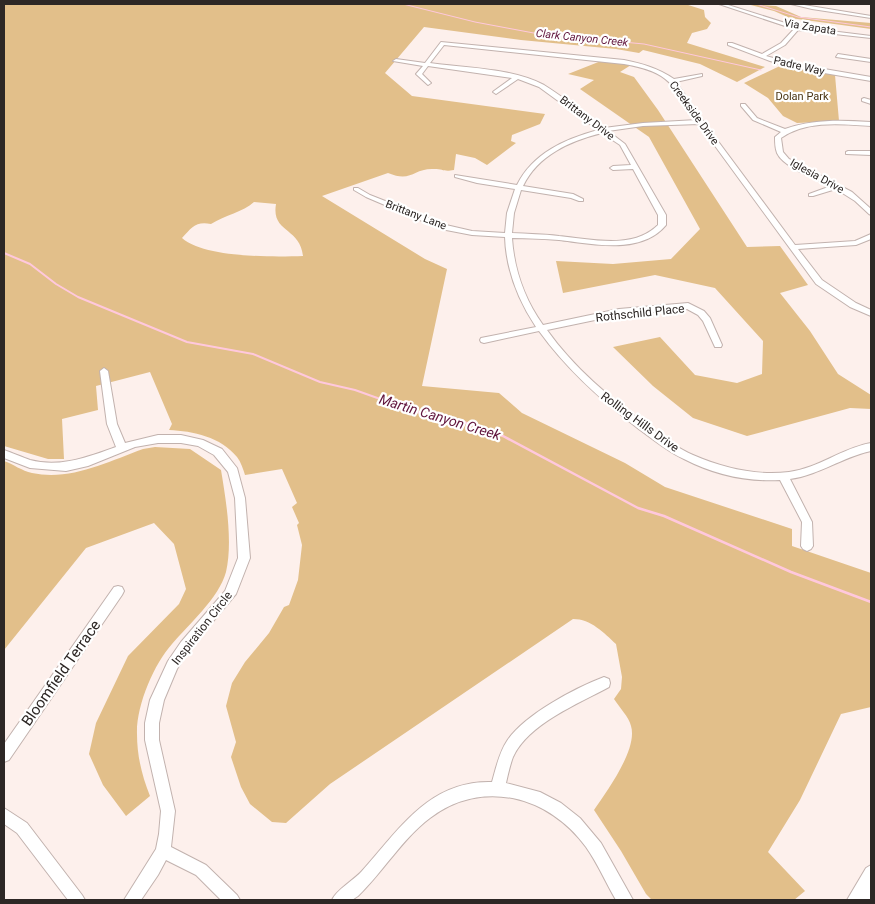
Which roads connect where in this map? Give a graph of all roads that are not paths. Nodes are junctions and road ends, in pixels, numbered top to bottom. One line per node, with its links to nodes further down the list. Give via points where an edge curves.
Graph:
1 (721, 4): 4 (street, Via Zapata)
2 (793, 4): 3 (street)
3 (871, 17)
4 (762, 18): 5 (street); 6 (street, Via Zapata)
5 (756, 20)
6 (797, 28): 7 (street, Via Zapata); 11 (street, via 783,44)
7 (847, 33): 8 (street, Via Zapata); 9 (street)
8 (871, 37)
9 (846, 40)
10 (730, 44): 11 (street, Padre Way)
11 (763, 56): 18 (street, Padre Way, via 812,69)
12 (838, 56): 13 (street)
13 (871, 60)
14 (396, 61): 15 (street, Brittany Drive)
15 (426, 65): 17 (street, Brittany Drive); 19 (street, Creekside Drive, via 443,42 646,66); 20 (street, via 419,74)
16 (700, 75): 19 (street)
17 (517, 77): 21 (street); 27 (street, Brittany Drive, via 550,91)
18 (871, 79)
19 (673, 81): 25 (street, Creekside Drive)
20 (428, 83)
21 (496, 92)
22 (864, 100): 23 (street)
23 (871, 102)
24 (743, 105): 28 (street, via 755,119)
25 (701, 122): 27 (street, Rolling Hills Drive); 42 (street, Creekside Drive)
26 (871, 124): 28 (street, via 822,124)
27 (603, 130): 31 (street, Brittany Drive, via 622,144); 35 (street, Rolling Hills Drive, via 550,151 532,167)
28 (784, 131): 34 (street, Iglesia Drive, via 778,137 782,156)
29 (848, 153): 30 (street)
30 (871, 153)
31 (635, 167): 32 (street); 40 (street, Brittany Drive, via 662,215 662,225 654,233 634,241 598,243)
32 (613, 168)
33 (458, 176): 35 (street)
34 (835, 187): 37 (street); 39 (street, Iglesia Drive, via 865,204)
35 (518, 188): 38 (street, via 574,196); 40 (street, Rolling Hills Drive, via 509,215)
36 (356, 189): 40 (street, Brittany Lane, via 444,228)
37 (811, 195)
38 (581, 200)
39 (871, 213)
40 (508, 234): 44 (street, Rolling Hills Drive, via 515,276)
41 (871, 236): 42 (street, via 856,243)
42 (793, 247): 43 (street, Creekside Drive, via 819,282)
43 (871, 313)
44 (541, 327): 45 (street, Rothschild Place); 46 (street, Rothschild Place, via 619,312 688,306 707,320); 51 (street, Rolling Hills Drive, via 596,390 667,445 689,457 728,470 755,476)
45 (484, 340)
46 (718, 345)
47 (104, 371): 49 (street, via 112,424)
48 (871, 447): 51 (street, Rolling Hills Drive, via 811,470)
49 (122, 448): 50 (street, Inspiration Circle, via 66,467 30,464); 58 (street, Inspiration Circle, via 170,439 209,447 218,452 233,471 240,498 244,558 237,579 217,612 172,664 157,700 152,723 154,754 168,811)
50 (4, 454)
51 (783, 476): 52 (street, via 807,522)
52 (807, 546)
53 (118, 591): 55 (street, Bloomfield Terrace)
54 (604, 682): 56 (street, via 535,722 512,745)
55 (4, 755)
56 (498, 787): 64 (street, via 468,791 438,802 414,823 364,882); 65 (street, via 538,798 576,824 590,840)
57 (4, 816): 61 (street, via 22,828)
58 (163, 851): 62 (street, Inspiration Circle); 63 (street, via 202,870)
59 (871, 873): 60 (street)
60 (863, 897)
61 (77, 900)
62 (132, 900)
63 (232, 900)
64 (340, 900)
65 (625, 900)

